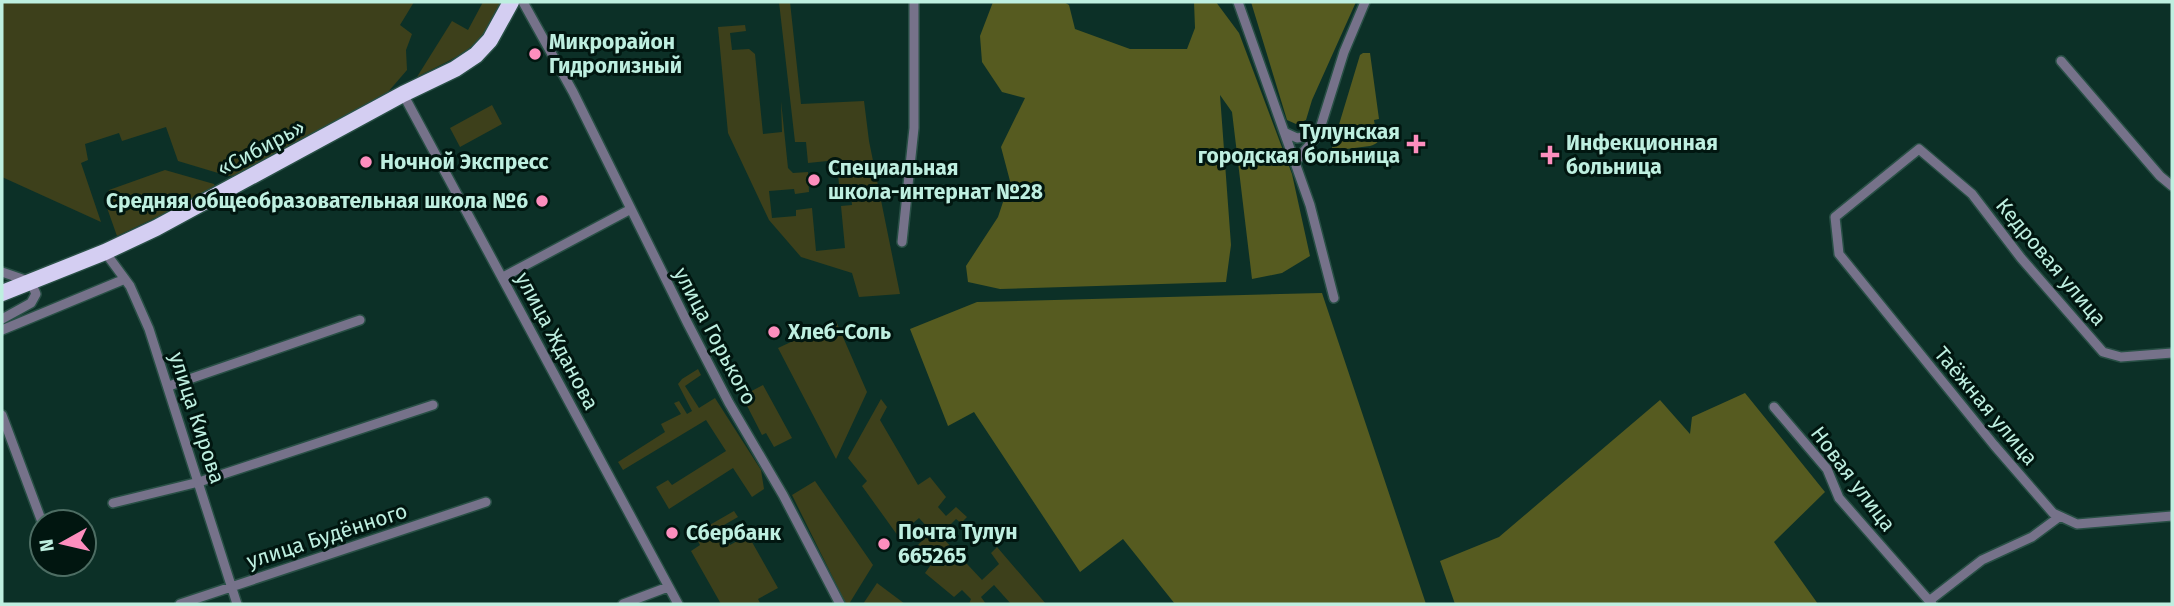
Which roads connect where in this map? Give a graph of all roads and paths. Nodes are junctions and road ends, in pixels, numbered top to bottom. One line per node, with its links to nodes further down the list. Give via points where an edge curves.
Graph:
1 (511, 2): 7 (highway, «Сибирь», via 496,32 476,55)
2 (523, 2): 13 (street, улица Горького)
3 (914, 2): 14 (street, via 914,128)
4 (1238, 2): 8 (street)
5 (1365, 2): 9 (street)
6 (2061, 61): 12 (street)
7 (403, 94): 15 (highway, «Сибирь»); 17 (street, улица Жданова)
8 (1284, 132): 9 (street, via 1297,138); 11 (street)
9 (1318, 135): 11 (street)
10 (1919, 149): 25 (street, Кедровая улица, via 1972,194 2103,352 2121,357); 35 (street, Таёжная улица, via 1836,217 1839,254 1994,445)
11 (1295, 162): 21 (street)
12 (2172, 186)
13 (631, 209): 17 (street); 43 (street, улица Горького, via 729,403)
14 (902, 242)
15 (105, 252): 18 (street, улица Кирова); 19 (highway, «Сибирь»)
16 (2, 272): 19 (street)
17 (503, 276): 37 (street, улица Жданова)
18 (125, 279): 24 (street); 26 (street, улица Кирова)
19 (31, 282): 20 (highway, «Сибирь»); 22 (street, via 36,294 31,303)
20 (2, 293)
21 (1334, 298)
22 (2, 319)
23 (360, 320): 26 (street)
24 (2, 330)
25 (2172, 353)
26 (169, 386): 30 (street, улица Кирова)
27 (433, 405): 30 (street)
28 (1774, 407): 38 (street, Новая улица, via 1827,469 1839,498)
29 (2, 415): 33 (street)
30 (199, 482): 32 (street); 36 (street, улица Кирова)
31 (486, 502): 36 (street, улица Будённого)
32 (113, 503)
33 (37, 508)
34 (2172, 516): 35 (street, via 2077,524)
35 (2059, 517): 38 (street, via 2032,537 1982,560)
36 (232, 586): 39 (street, улица Будённого); 40 (street, улица Кирова)
37 (668, 587): 41 (street); 42 (street, улица Жданова)
38 (1931, 603)
39 (180, 604)
40 (237, 604)
41 (623, 604)
42 (678, 604)
43 (840, 604)

